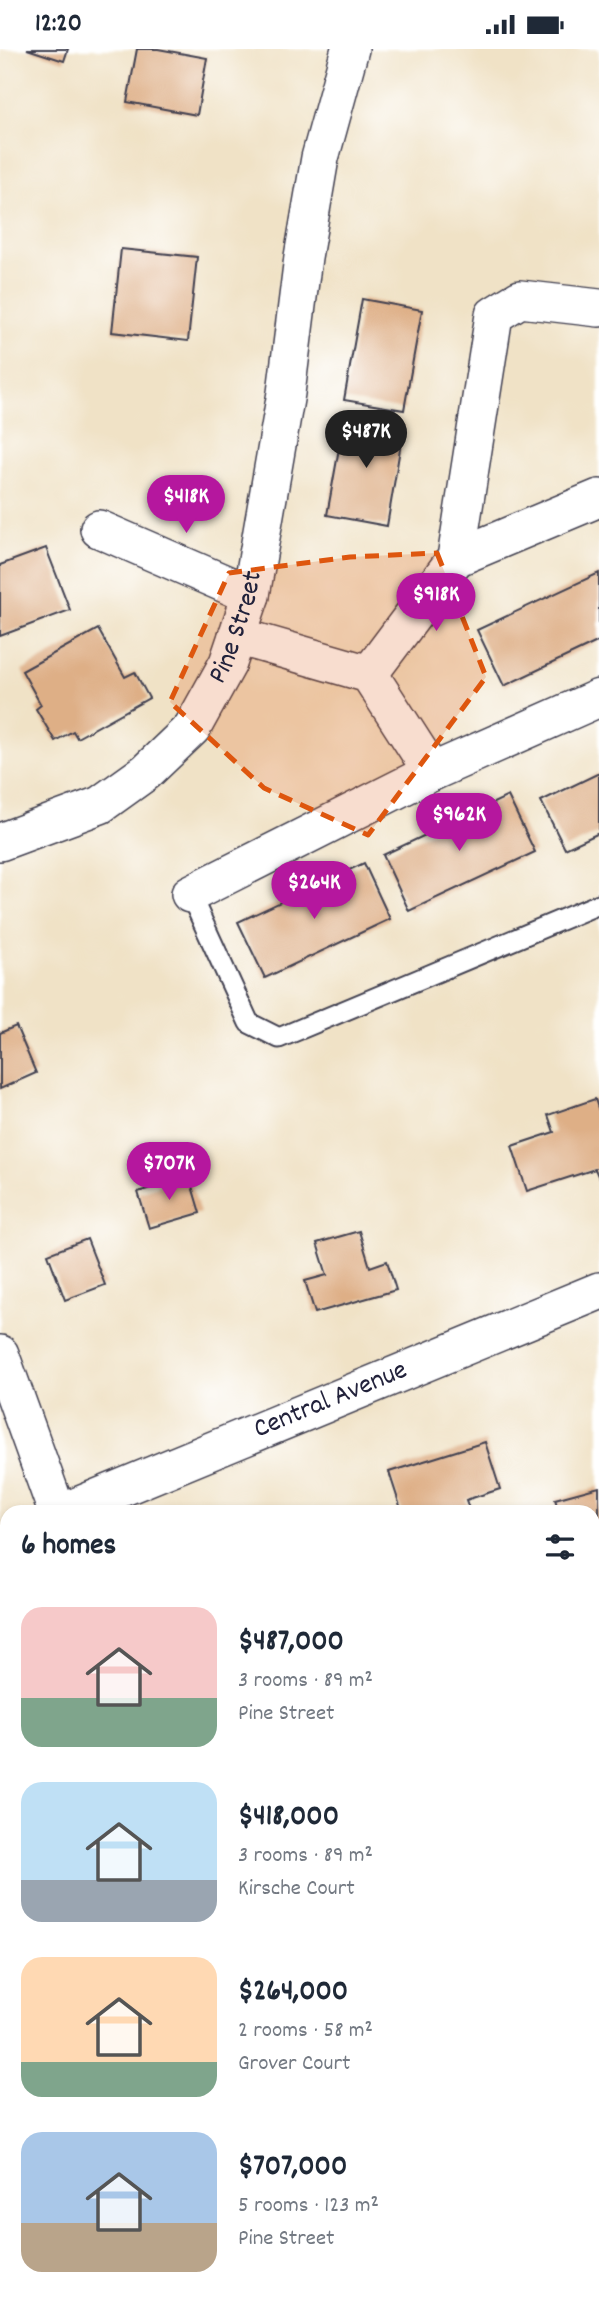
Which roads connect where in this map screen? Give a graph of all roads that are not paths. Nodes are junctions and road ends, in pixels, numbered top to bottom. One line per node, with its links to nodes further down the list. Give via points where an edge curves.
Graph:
1 (350, 49): 6 (street, Pine Street, via 320,158)
2 (599, 308): 5 (street, via 520,299 494,315)
3 (599, 498): 5 (street)
4 (99, 529): 6 (street)
5 (456, 558): 8 (street)
6 (251, 595): 7 (street, Pine Street)
7 (237, 636): 8 (street); 11 (street, Pine Street, via 228,663 192,728 146,772 100,805)
8 (369, 674): 10 (street)
9 (599, 698): 10 (street)
10 (432, 772): 12 (street)
11 (0, 842)
12 (190, 894): 13 (lane, via 249,1023 279,1038)
13 (599, 904)
14 (599, 1291): 17 (street, Central Avenue)
15 (0, 1354): 16 (street)
16 (54, 1505)
17 (80, 1505)

